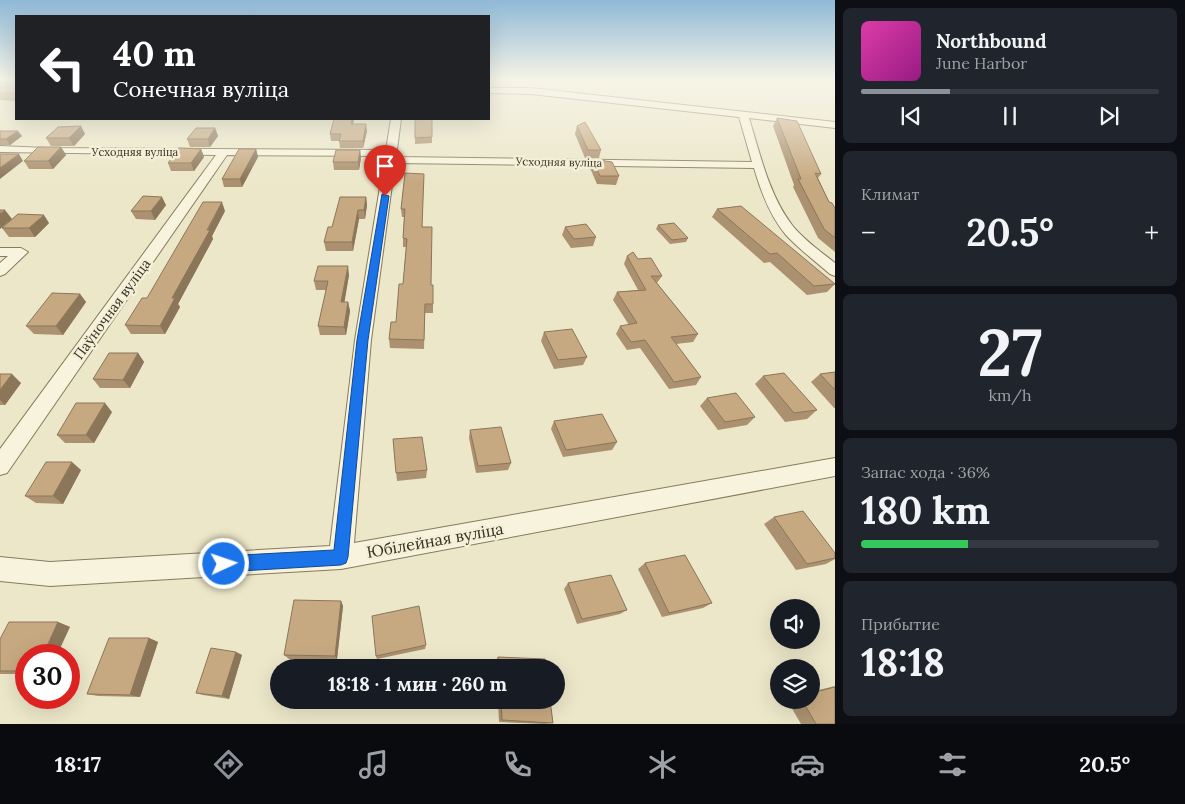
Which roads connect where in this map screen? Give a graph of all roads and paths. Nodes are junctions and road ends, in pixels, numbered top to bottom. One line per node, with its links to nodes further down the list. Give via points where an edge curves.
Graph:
1 (743, 114): 3 (street); 7 (street)
2 (396, 120): 6 (street)
3 (835, 125)
4 (0, 149): 5 (street, Усходняя вуліца)
5 (224, 152): 6 (street, Усходняя вуліца); 11 (street, Паўночная вуліца)
6 (390, 157): 7 (street, Усходняя вуліца); 13 (street, via 362,340)
7 (758, 165): 10 (street, via 786,226)
8 (0, 252): 9 (street, via 21,252)
9 (0, 271)
10 (835, 271)
11 (0, 466)
12 (835, 467): 13 (street, Юбілейная вуліца)
13 (341, 557): 14 (street, Юбілейная вуліца, via 50,574)
14 (0, 569)

